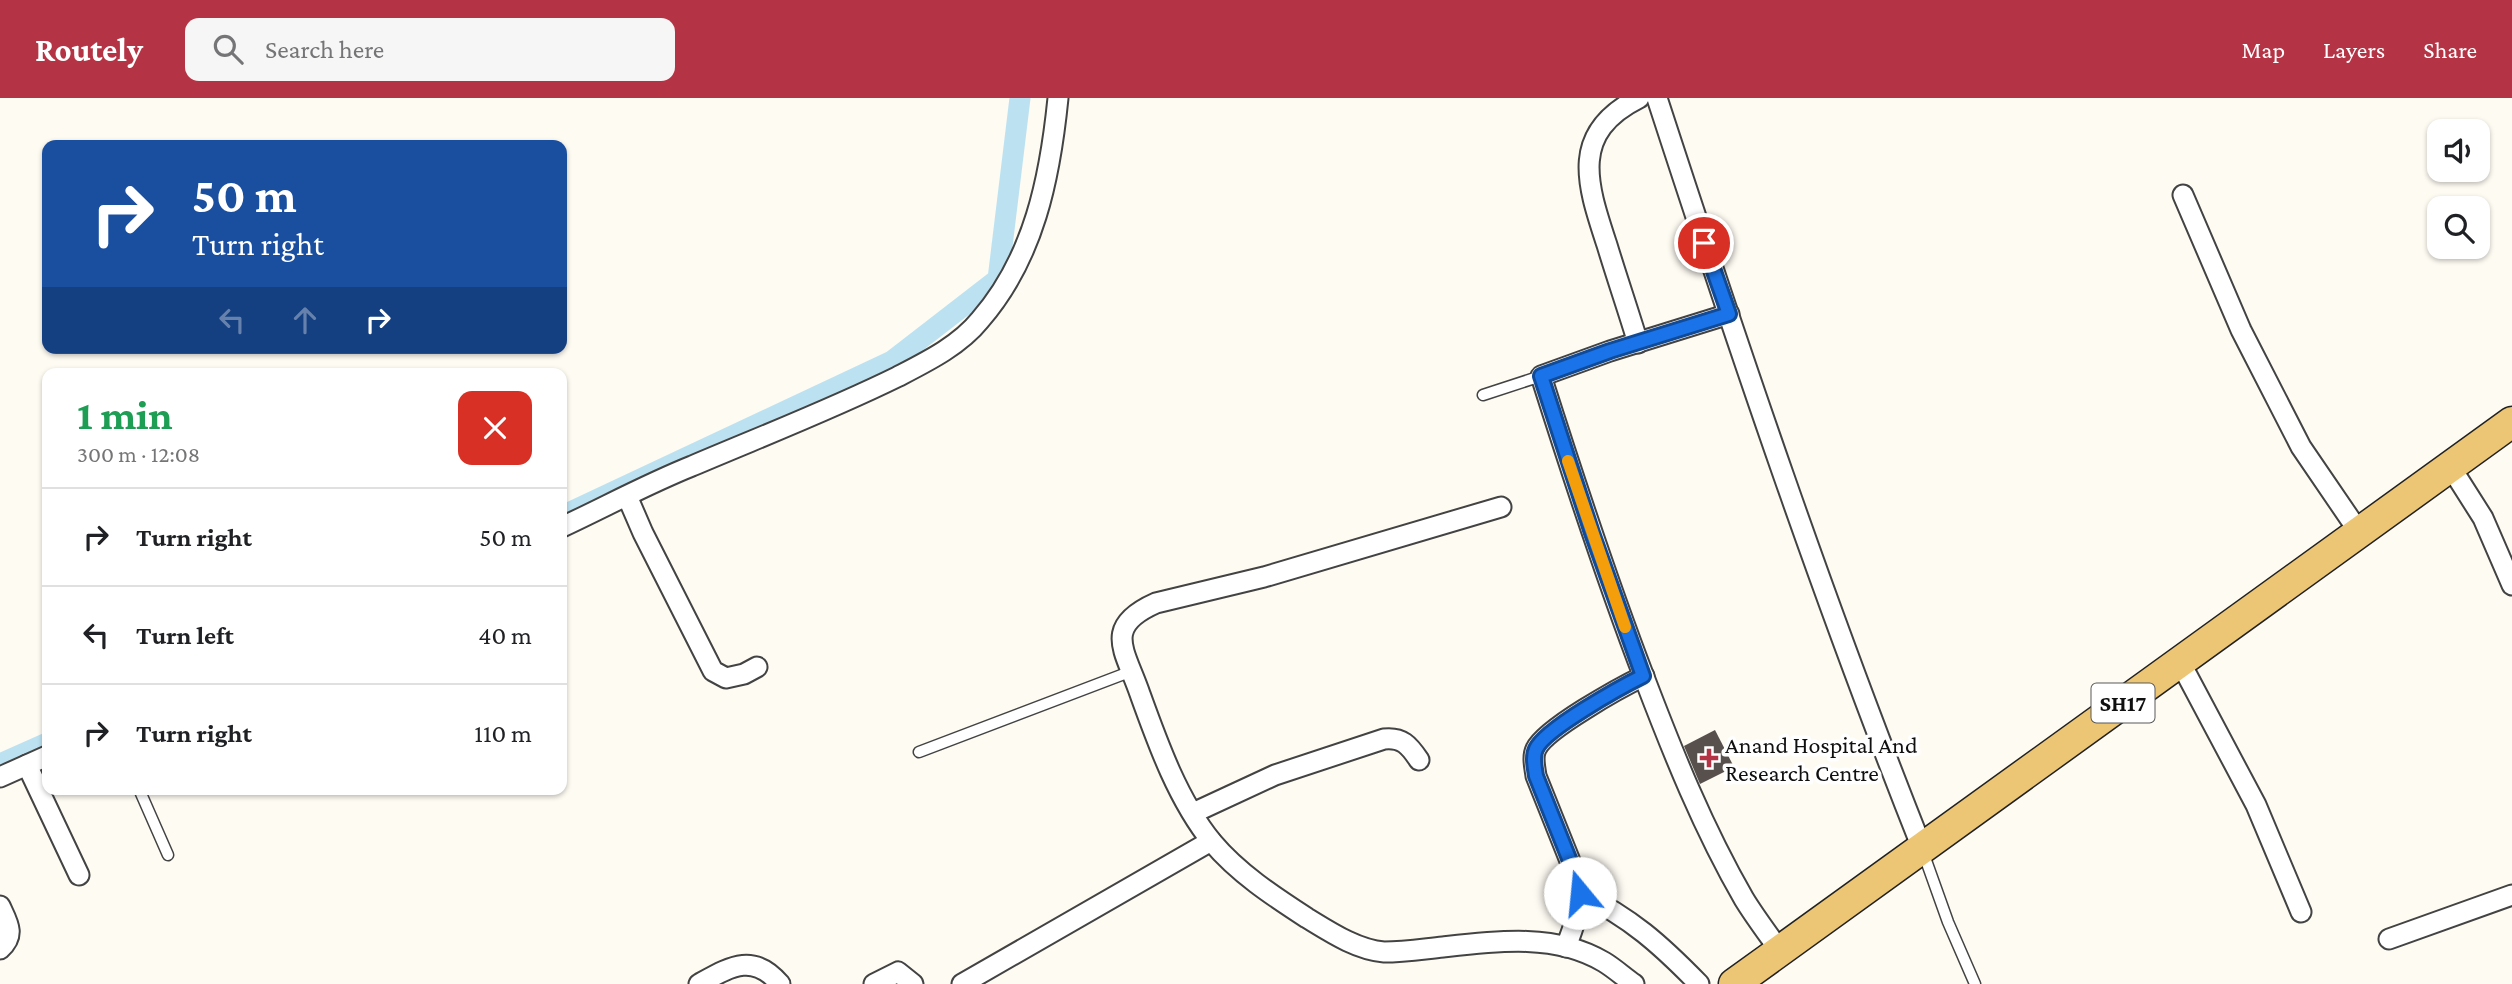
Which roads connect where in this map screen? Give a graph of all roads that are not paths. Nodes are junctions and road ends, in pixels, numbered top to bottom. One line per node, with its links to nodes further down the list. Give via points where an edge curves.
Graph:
1 (1058, 98): 11 (street, via 1035,224 998,297 963,337 859,396)
2 (1639, 98): 6 (street, via 1597,132 1588,169 1593,203)
3 (1657, 98): 5 (street)
4 (2183, 195): 14 (street, via 2241,330 2295,435)
5 (1729, 314): 6 (street); 28 (street, via 1830,607)
6 (1638, 343): 7 (street)
7 (1541, 376): 8 (lane); 19 (street)
8 (1483, 395)
9 (2512, 422): 10 (main road, SH17)
10 (2450, 466): 14 (main road, SH17); 15 (street, via 2483,517)
11 (627, 496): 13 (street); 17 (street, via 713,671 726,678)
12 (1502, 507): 18 (street, via 1264,577 1156,603 1127,620 1121,631)
13 (567, 525)
14 (2359, 532): 16 (main road, SH17)
15 (2512, 584)
16 (2180, 662): 28 (main road, SH17); 34 (street, via 2251,795)
17 (757, 667)
18 (1132, 671): 20 (lane); 26 (street)
19 (1643, 676): 31 (street, via 1558,728 1535,750 1536,776); 38 (street, via 1717,850)
20 (919, 752)
21 (42, 759): 23 (street)
22 (1419, 760): 26 (street, via 1402,740 1384,739 1275,775)
23 (27, 765): 24 (street); 30 (street)
24 (0, 777)
25 (142, 795): 29 (lane)
26 (1193, 813): 27 (street)
27 (1211, 841): 36 (street, via 1273,896 1356,945 1381,951 1511,942); 43 (street)
28 (1922, 848): 38 (main road, SH17); 47 (lane)
29 (168, 855)
30 (79, 875)
31 (1580, 893): 36 (street); 45 (street, via 1636,924)
32 (2512, 895): 35 (street)
33 (0, 906): 37 (street, via 10,931)
34 (2301, 912)
35 (2389, 939)
36 (1566, 947): 44 (street, via 1604,962)
37 (0, 949)
38 (1780, 951): 46 (main road, SH17)
39 (699, 984): 40 (street, via 750,964 762,967)
40 (780, 984)
41 (874, 984): 42 (street, via 898,972)
42 (912, 984)
43 (962, 984)
44 (1634, 984)
45 (1699, 984)
46 (1734, 984)
47 (1975, 984)

